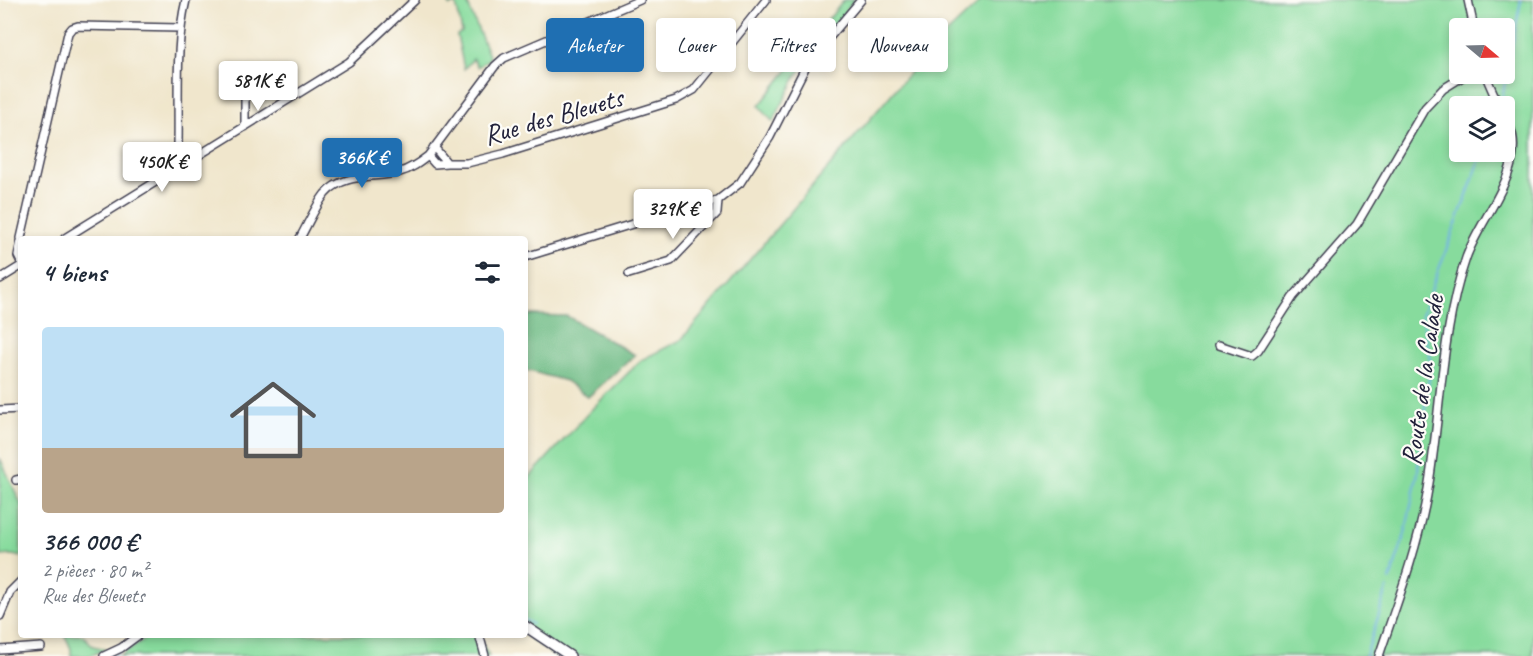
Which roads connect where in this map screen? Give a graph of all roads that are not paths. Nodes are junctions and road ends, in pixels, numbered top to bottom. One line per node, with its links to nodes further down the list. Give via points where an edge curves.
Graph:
1 (186, 0): 8 (street)
2 (415, 0): 11 (street, via 349,62)
3 (640, 0): 12 (street, via 504,58)
4 (766, 0): 15 (street, Rue des Bleuets, via 694,90 676,100 503,154 467,163)
5 (861, 0): 17 (street, via 807,64 770,137 740,183)
6 (1468, 0): 7 (street)
7 (1472, 18)
8 (180, 28): 16 (street, via 178,144); 18 (street, via 78,26 68,33)
9 (1451, 84): 25 (street, via 1425,108 1357,224 1293,297 1258,351 1247,356)
10 (245, 96): 11 (street)
11 (245, 127): 16 (street)
12 (434, 147): 13 (street); 15 (street, Rue des Bleuets)
13 (428, 156): 15 (street, Rue des Bleuets, via 435,164); 20 (street, via 399,172 355,178 337,185 326,193)
14 (1511, 162): 38 (street, Route de la Calade, via 1467,254 1454,294 1426,498)
15 (447, 163)
16 (183, 165): 19 (street)
17 (718, 200): 21 (street); 23 (street, via 717,213 671,261)
18 (22, 236)
19 (68, 236)
20 (301, 236)
21 (528, 256)
22 (18, 266): 24 (street)
23 (629, 274)
24 (0, 279)
25 (1219, 345)
26 (18, 409): 27 (street)
27 (0, 410)
28 (18, 584): 29 (street, via 10,592)
29 (0, 616)
30 (528, 628): 37 (street)
31 (135, 638): 35 (street)
32 (480, 638): 36 (street)
33 (40, 647): 34 (street)
34 (0, 650)
35 (104, 656)
36 (485, 656)
37 (570, 656)
38 (1379, 656)

